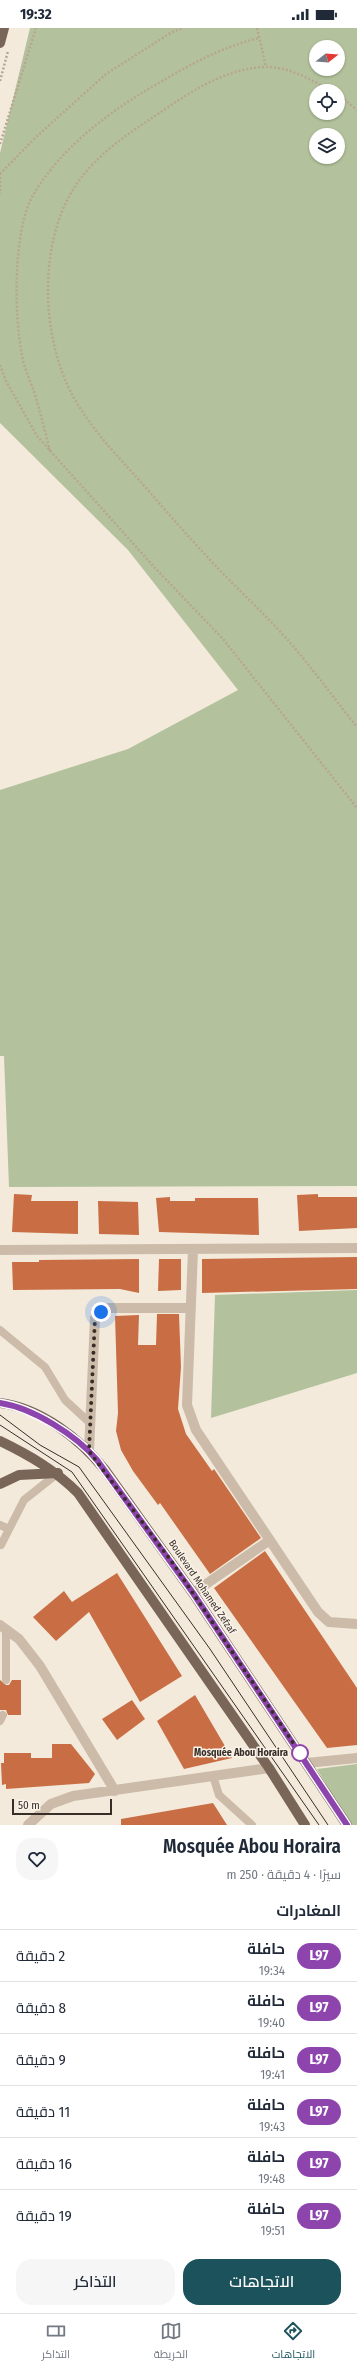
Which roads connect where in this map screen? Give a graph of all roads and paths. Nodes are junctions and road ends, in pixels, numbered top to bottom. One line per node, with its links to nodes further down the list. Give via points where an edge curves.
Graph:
1 (4, 28): 6 (main road)
2 (36, 28): 12 (path)
3 (183, 28): 13 (path, via 172,32 106,74 36,137)
4 (257, 28): 5 (path)
5 (259, 38): 7 (path); 16 (path, via 245,41 182,68 125,104 76,142 52,168 32,198 22,229 16,294 22,356)
6 (5, 43): 8 (path)
7 (266, 67): 9 (path, via 300,74); 17 (path, via 226,75 187,94 120,139 96,161 75,187 59,216 48,272 50,314 56,354 79,408 110,448 206,555 285,637)
8 (0, 81)
9 (319, 84)
10 (345, 100): 11 (path)
11 (357, 110)
12 (0, 144)
13 (0, 174): 14 (path)
14 (0, 194)
15 (0, 365): 16 (path, via 6,381 37,436)
16 (50, 451): 18 (path, via 223,640)
17 (357, 727)
18 (357, 808)
19 (357, 1248): 21 (street)
20 (0, 1250): 21 (street)
21 (193, 1250): 22 (street)
22 (190, 1308): 25 (street, via 109,1308 95,1318); 32 (street, via 187,1405 190,1417 196,1430)
23 (0, 1330): 25 (lane, via 45,1367 65,1400)
24 (3, 1402): 27 (main road, Boulevard Mohamed Zefzaf, via 23,1408 63,1431)
25 (90, 1423): 27 (street)
26 (0, 1441): 28 (main road)
27 (89, 1451): 34 (main road, Boulevard Mohamed Zefzaf)
28 (58, 1473): 29 (main road, via 19,1475); 31 (lane, via 24,1500); 41 (main road, via 78,1493 117,1547)
29 (0, 1484)
30 (0, 1524): 31 (lane)
31 (9, 1529): 33 (lane)
32 (270, 1540): 34 (street); 35 (street, via 318,1612 329,1622)
33 (1, 1545)
34 (193, 1593): 40 (main road, Boulevard Mohamed Zefzaf)
35 (357, 1624)
36 (3, 1627): 37 (lane); 43 (street, via 23,1643 40,1666)
37 (3, 1665): 38 (lane)
38 (6, 1680)
39 (357, 1758): 40 (street)
40 (307, 1763): 47 (main road, Boulevard Mohamed Zefzaf)
41 (269, 1768): 42 (street); 46 (main road)
42 (213, 1776): 43 (street); 45 (lane, via 220,1795)
43 (114, 1791): 44 (street, via 62,1800 42,1810)
44 (28, 1825)
45 (252, 1825)
46 (305, 1825)
47 (347, 1825)

